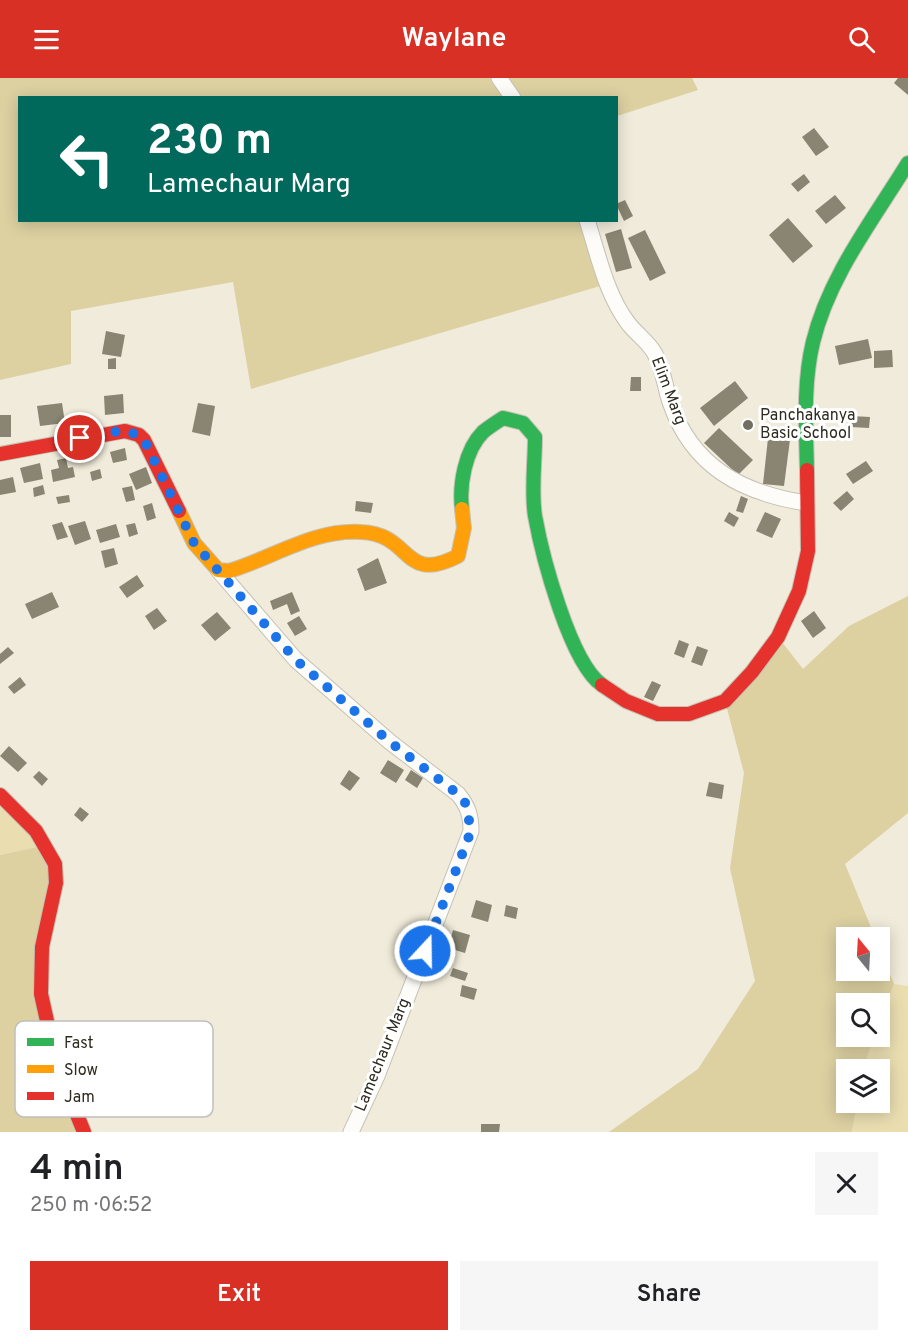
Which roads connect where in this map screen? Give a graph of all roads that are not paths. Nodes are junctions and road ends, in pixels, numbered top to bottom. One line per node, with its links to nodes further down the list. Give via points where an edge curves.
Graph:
1 (499, 78): 2 (street)
2 (512, 96)
3 (908, 163): 6 (street, via 832,286 813,342 806,397)
4 (588, 222): 6 (street, Elim Marg, via 607,284 627,322 656,354 670,404 701,456 723,476 747,489)
5 (0, 454): 7 (street, Lamechaur Marg, via 124,431 139,435 194,543)
6 (806, 503): 7 (street, via 808,551 799,591 778,637 725,701 689,714 658,714 626,701 598,682 571,640 535,514 535,437 523,423 503,418 482,433 467,462 460,492 464,528 458,556 441,567 418,565 378,533 350,533 307,540 239,568)
7 (218, 570): 12 (street, Lamechaur Marg, via 296,660 390,742 458,794 471,817 471,831 377,1076)
8 (0, 795): 9 (street, via 46,845 57,874 42,950)
9 (47, 1021)
10 (76, 1117): 11 (street)
11 (84, 1132)
12 (351, 1132)

